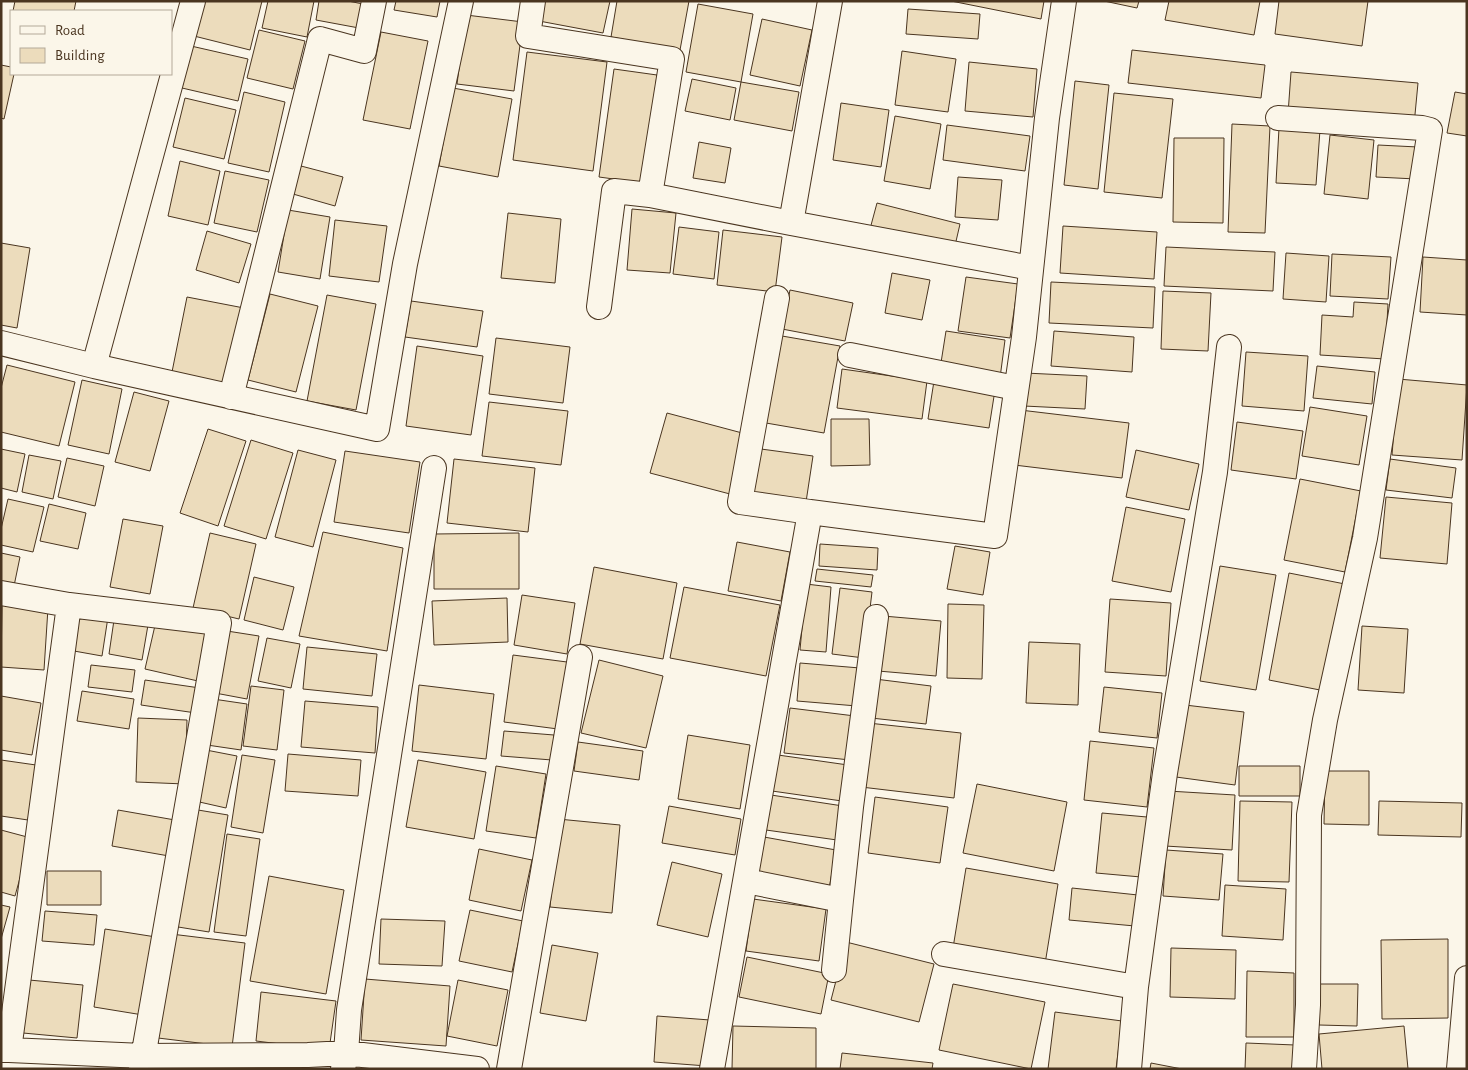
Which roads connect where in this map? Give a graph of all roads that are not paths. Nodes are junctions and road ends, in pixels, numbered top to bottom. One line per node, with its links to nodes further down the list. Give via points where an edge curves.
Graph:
1 (193, 1): 16 (street)
2 (374, 1): 18 (street, via 364,51 320,39)
3 (461, 1): 18 (street, via 405,264 377,429)
4 (533, 1): 8 (street, via 528,36 672,59)
5 (830, 1): 9 (street)
6 (1064, 1): 10 (street)
7 (1278, 118): 38 (street, via 1430,130 1365,538 1325,720 1309,815 1308,1005)
8 (650, 195): 9 (street); 12 (street, via 614,191)
9 (791, 223): 10 (street)
10 (1031, 268): 17 (street)
11 (777, 298): 20 (street, via 740,502)
12 (599, 307)
13 (1, 343): 16 (street)
14 (1229, 347): 30 (street, via 1215,472 1166,773)
15 (850, 355): 17 (street)
16 (94, 366): 18 (street)
17 (1016, 388): 20 (street, via 995,536)
18 (231, 397)
19 (434, 468): 32 (street, via 349,1010)
20 (810, 512): 25 (street)
21 (1, 593): 22 (street)
22 (69, 605): 31 (street); 33 (street, via 219,623)
23 (876, 617): 26 (street)
24 (580, 658): 35 (street)
25 (746, 881): 26 (street); 36 (street)
26 (841, 900): 28 (street)
27 (944, 954): 30 (street)
28 (834, 970)
29 (1467, 978): 39 (street)
30 (1136, 987): 37 (street)
31 (5, 1050): 33 (street)
32 (345, 1061): 33 (street, via 308,1055); 34 (street)
33 (142, 1062)
34 (477, 1069)
35 (509, 1069)
36 (712, 1069)
37 (1129, 1069)
38 (1304, 1069)
39 (1459, 1069)

